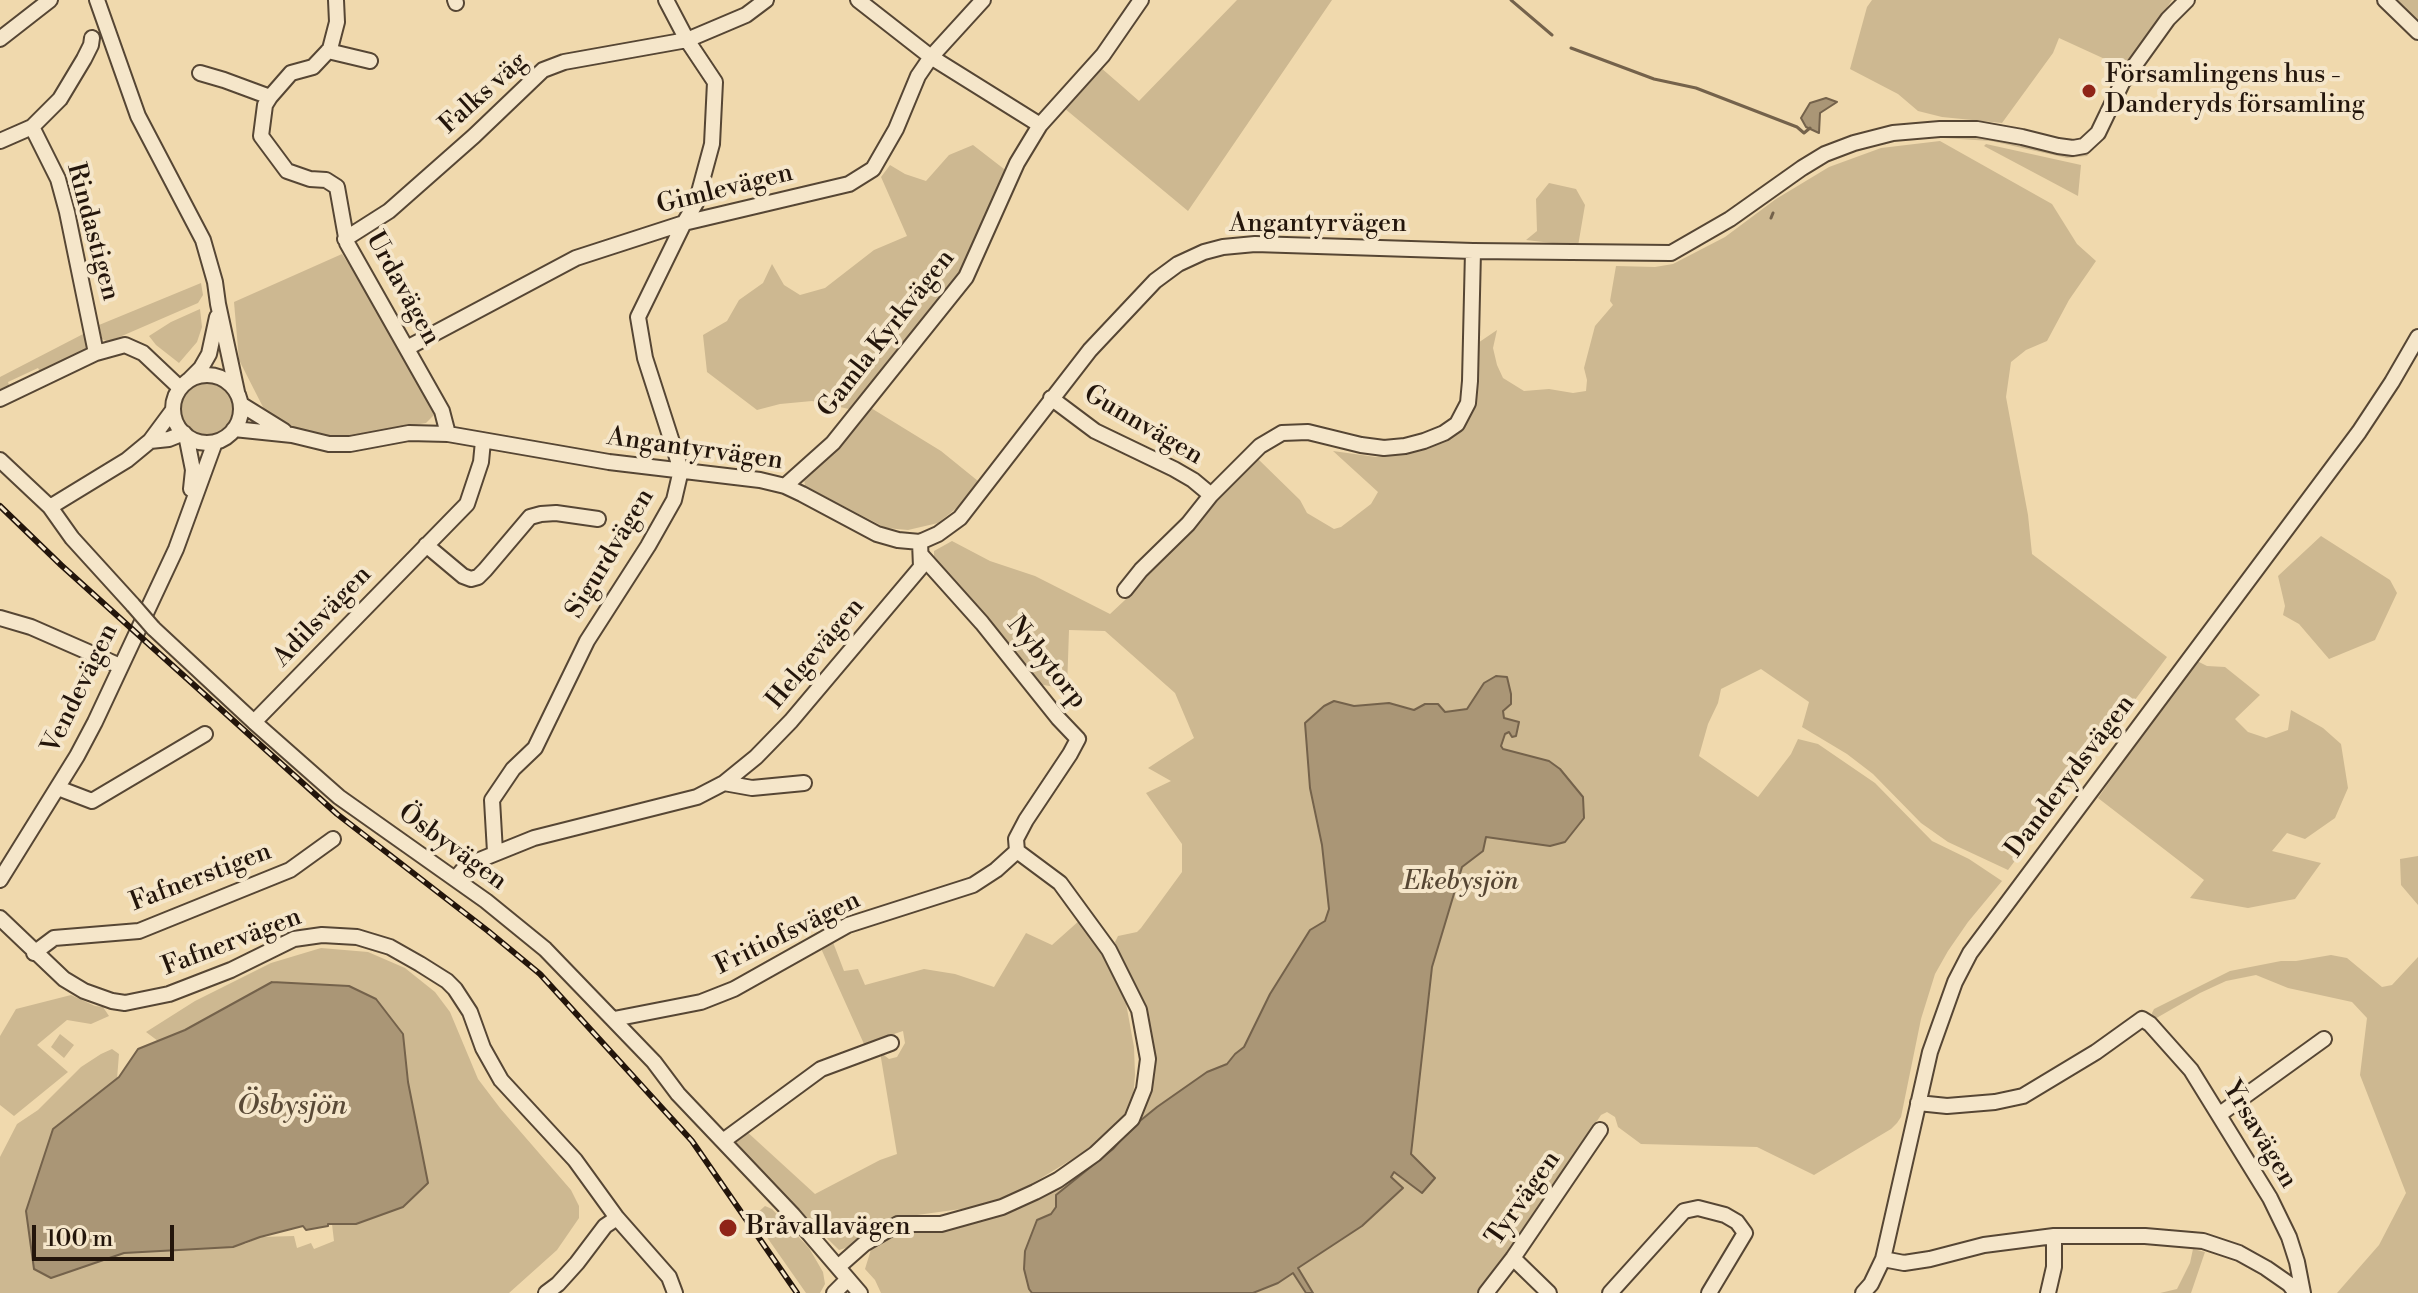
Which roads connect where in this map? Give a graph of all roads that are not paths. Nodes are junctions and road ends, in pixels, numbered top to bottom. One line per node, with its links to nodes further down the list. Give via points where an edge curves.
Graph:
1 (50, 0): 13 (street)
2 (97, 0): 26 (street, via 138,116 203,240)
3 (336, 0): 15 (street, via 337,22)
4 (666, 0): 14 (street, Sigurdvägen)
5 (766, 0): 14 (street, Falks väg, via 746,15)
6 (858, 0): 16 (street)
7 (983, 0): 16 (street, Gimlevägen)
8 (1141, 0): 20 (street, Gamla Kyrkvägen, via 1103,55)
9 (2187, 0): 25 (street, Angantyrvägen, via 2122,83 2098,133 2084,146 2058,146 1977,129 1893,133 1825,154 1671,253)
10 (2385, 0): 11 (street)
11 (2418, 32)
12 (92, 38): 21 (street, via 60,99)
13 (0, 39)
14 (687, 40): 23 (street, Sigurdvägen, via 715,82 712,144 696,203); 24 (street, Falks väg, via 576,59 543,70 401,202)
15 (328, 51): 17 (street); 19 (street, via 313,67 291,73)
16 (931, 57): 20 (street); 23 (street, Gimlevägen, via 873,169 849,184)
17 (370, 61)
18 (200, 73): 19 (street)
19 (270, 97): 24 (street, Urdavägen, via 261,136 287,171 337,187)
20 (1040, 125): 44 (street, Gamla Kyrkvägen, via 1017,163 966,277 833,443)
21 (32, 127): 22 (street); 29 (street, Rindastigen, via 58,179)
22 (0, 141)
23 (684, 223): 28 (street, Gimlevägen, via 576,258); 43 (street, Sigurdvägen, via 638,317 645,358)
24 (345, 239): 28 (street, Urdavägen)
25 (1473, 251): 31 (street, Angantyrvägen, via 1255,244 1204,252 1155,281); 45 (street, via 1468,403 1457,424 1424,441 1384,448 1308,432 1282,433 1260,446)
26 (218, 304): 30 (street, via 209,354); 33 (street)
27 (2418, 337): 69 (street, Danderydsvägen, via 2359,432 1970,953 1942,1015)
28 (407, 348): 37 (street, Urdavägen, via 442,411)
29 (96, 353): 30 (street, via 125,345); 32 (street)
30 (184, 384): 33 (street, via 198,376 221,378); 34 (street)
31 (1051, 398): 45 (street, Gunnvägen, via 1095,431 1174,469); 50 (street, Angantyrvägen, via 960,518)
32 (0, 399)
33 (239, 399): 35 (street); 38 (street, Angantyrvägen)
34 (173, 410): 36 (street); 39 (street)
35 (234, 429): 38 (street, Angantyrvägen); 41 (street)
36 (185, 434): 39 (street); 41 (street); 47 (street, Vendevägen, via 193,470)
37 (448, 434): 38 (street, Angantyrvägen, via 409,433 350,444); 40 (street, Angantyrvägen)
38 (292, 435)
39 (150, 441): 46 (street)
40 (483, 441): 43 (street, Angantyrvägen); 49 (street, Adilsvägen, via 467,504)
41 (215, 442): 47 (street, Vendevägen)
42 (0, 460): 46 (street, Ösbyvägen)
43 (681, 470): 44 (street, Angantyrvägen); 61 (street, Sigurdvägen, via 674,500 587,641 535,748 492,800)
44 (785, 486): 50 (street, Angantyrvägen, via 877,534)
45 (1211, 495): 51 (street)
46 (50, 507): 54 (street, Ösbyvägen, bridge, via 153,628)
47 (190, 510): 53 (street, Vendevägen)
48 (598, 519): 49 (street, via 556,513 530,517 471,579)
49 (426, 545): 54 (street, Adilsvägen)
50 (921, 549): 56 (street, Helgevägen, via 921,567 791,721); 60 (street, Nybytorp, via 1078,739 1026,820 1016,839)
51 (1125, 590)
52 (0, 618): 53 (street)
53 (120, 666): 58 (street, Vendevägen)
54 (254, 722): 62 (street, Ösbyvägen, via 339,797)
55 (205, 734): 58 (street, via 92,801)
56 (724, 783): 57 (street, Helgevägen, via 752,788); 61 (street, Helgevägen, via 697,797)
57 (804, 783)
58 (58, 788): 63 (street, Vendevägen)
59 (333, 839): 65 (street, Fafnerstigen, via 290,870 139,931 54,938)
60 (1017, 851): 66 (street, Fritiofsvägen, via 973,885 848,925 734,989 701,1002); 77 (street, via 1060,883 1109,950 1139,1010 1148,1059 1132,1119 1095,1154 1047,1186 1002,1207 941,1224 898,1224 864,1244)
61 (495, 852): 62 (street, Helgevägen, via 467,865)
62 (455, 879): 66 (street, Ösbyvägen, via 545,949)
63 (0, 880)
64 (0, 918): 65 (street, Fafnervägen)
65 (34, 953): 73 (street, Fafnervägen, via 84,991 125,1003 169,994 294,939 357,937 390,947 455,989 501,1080 575,1160)
66 (614, 1019): 72 (street, Ösbyvägen)
67 (2324, 1039): 70 (street)
68 (891, 1043): 72 (street, via 821,1069)
69 (1918, 1103): 70 (street, Yrsavägen, via 1947,1106 2023,1096 2142,1019 2191,1070); 76 (street, Danderydsvägen)
70 (2220, 1114): 89 (street, Yrsavägen, via 2289,1237)
71 (1600, 1130): 75 (street, Tyrvägen)
72 (723, 1141): 77 (street, Ösbyvägen)
73 (617, 1218): 79 (street); 80 (street, Fafnervägen, via 669,1277)
74 (2054, 1236): 76 (street, via 1904,1263); 87 (street); 88 (street, via 2203,1241 2266,1268)
75 (1513, 1258): 83 (street, Tyrvägen); 84 (street)
76 (1883, 1259): 78 (street, Danderydsvägen)
77 (843, 1273): 81 (street); 82 (street, Ösbyvägen)
78 (1866, 1292)
79 (546, 1293)
80 (675, 1293)
81 (834, 1293)
82 (860, 1293)
83 (1486, 1293)
84 (1549, 1293)
85 (1610, 1293): 86 (street, via 1684,1211 1698,1208 1725,1215 1745,1233)
86 (1709, 1293)
87 (2048, 1293)
88 (2296, 1293)
89 (2303, 1293)

